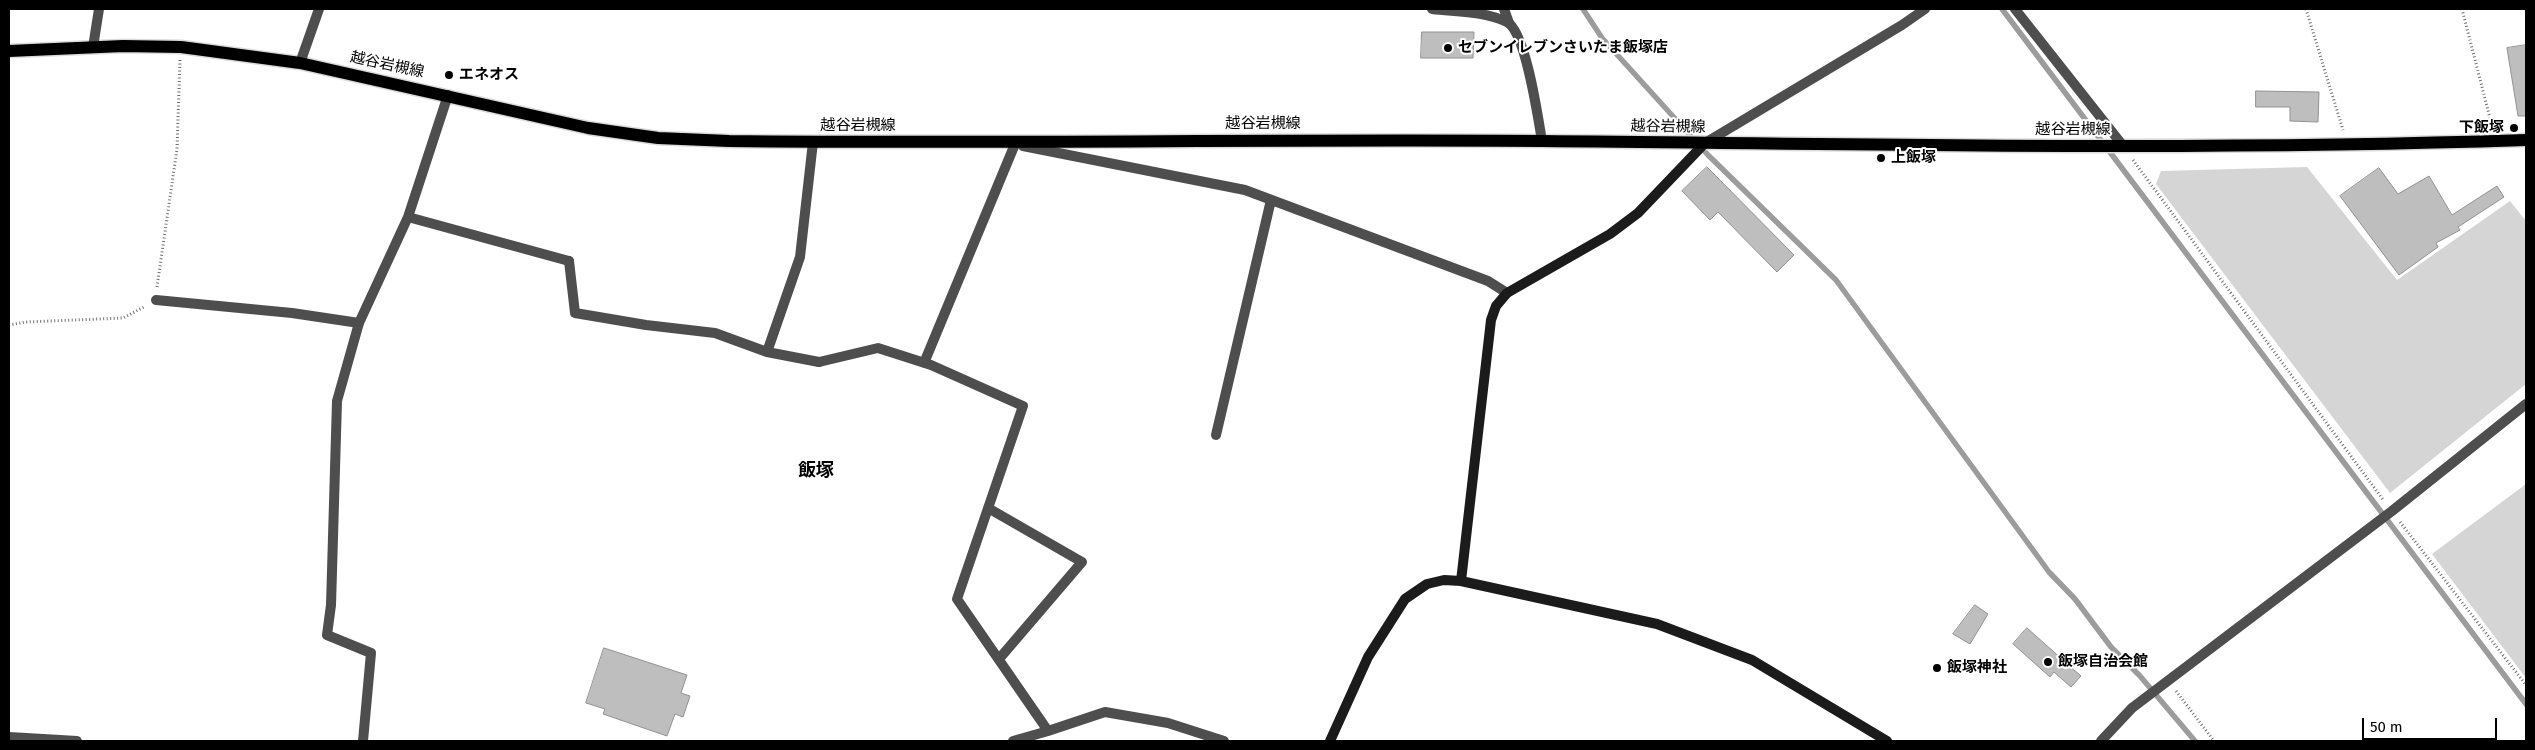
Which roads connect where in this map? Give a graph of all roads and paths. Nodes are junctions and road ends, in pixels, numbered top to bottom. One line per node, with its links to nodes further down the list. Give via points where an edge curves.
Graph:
1 (98, 9): 10 (street)
2 (319, 9): 13 (street)
3 (1432, 9): 9 (street, via 1489,16)
4 (1504, 9): 9 (street)
5 (1925, 9): 20 (street)
6 (2015, 9): 22 (street)
7 (2306, 9): 21 (path)
8 (2462, 9): 17 (path)
9 (1509, 23): 16 (street, via 1518,35 1526,57)
10 (93, 47): 11 (main road, 越谷岩槻線); 12 (main road, 越谷岩槻線)
11 (181, 47): 13 (main road, 越谷岩槻線); 26 (path, via 178,149)
12 (9, 51)
13 (300, 63): 14 (main road, 越谷岩槻線)
14 (448, 95): 18 (main road, 越谷岩槻線, via 588,128 658,138); 24 (street)
15 (2526, 140): 17 (main road, 越谷岩槻線)
16 (1542, 141): 19 (main road, 越谷岩槻線); 20 (main road, 越谷岩槻線)
17 (2496, 141): 21 (main road, 越谷岩槻線)
18 (813, 142): 19 (main road, 越谷岩槻線); 29 (street, via 800,257)
19 (1009, 143): 23 (street, via 1245,190); 30 (street)
20 (1704, 144): 22 (main road, 越谷岩槻線); 25 (street, via 1638,213 1610,234)
21 (2347, 145): 22 (main road, 越谷岩槻線)
22 (2124, 147): 34 (path)
23 (1271, 200): 25 (street, via 1488,281); 32 (street)
24 (408, 217): 27 (street); 29 (street, via 569,261 575,314 715,333)
25 (1507, 293): 35 (street, via 1496,306 1491,320)
26 (156, 300): 27 (street); 28 (path, via 123,318)
27 (359, 323): 42 (street, via 337,401 328,634 371,653)
28 (9, 325)
29 (767, 352): 30 (street, via 819,362 878,348)
30 (924, 363): 33 (street, via 1023,406)
31 (2526, 404): 34 (street)
32 (1216, 435)
33 (988, 508): 36 (street, via 957,599); 36 (street, via 1082,562)
34 (2392, 511): 37 (street); 38 (path)
35 (1461, 581): 45 (street, via 1427,584 1405,599 1368,657); 46 (street, via 1674,630 1752,660)
36 (999, 659): 39 (street)
37 (2168, 680): 47 (street, via 2132,708); 48 (path)
38 (2526, 685)
39 (1048, 731): 43 (street); 44 (street, via 1105,712 1168,723)
40 (9, 737): 41 (street)
41 (78, 741)
42 (363, 741)
43 (1014, 741)
44 (1224, 741)
45 (1330, 741)
46 (1887, 741)
47 (2101, 741)
48 (2214, 741)

